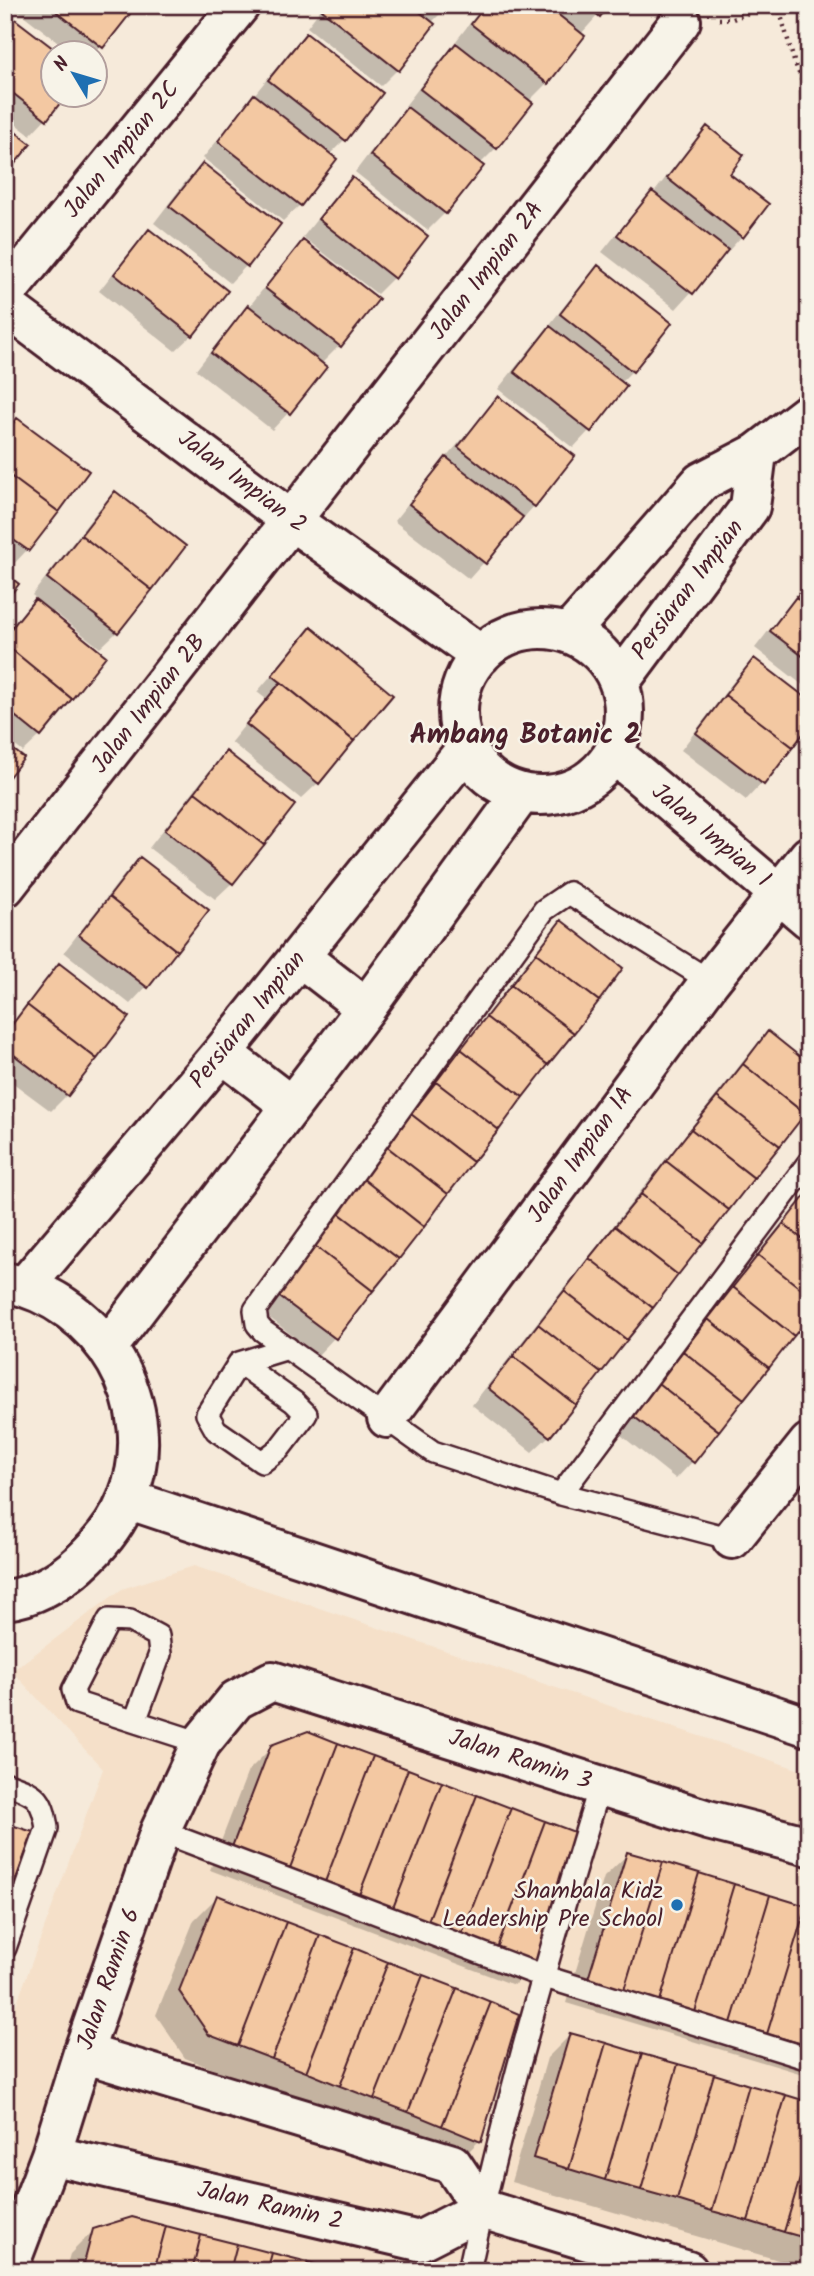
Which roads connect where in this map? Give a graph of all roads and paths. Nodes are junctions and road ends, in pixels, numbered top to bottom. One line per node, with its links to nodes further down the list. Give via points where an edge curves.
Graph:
1 (240, 5): 6 (street, Jalan Impian 2C)
2 (768, 5): 4 (path, via 733,19)
3 (778, 5): 5 (path)
4 (681, 21): 10 (street, Jalan Impian 2A)
5 (809, 98)
6 (5, 294)
7 (5, 306): 10 (street, Jalan Impian 2)
8 (809, 413): 9 (street)
9 (757, 453): 11 (street, via 701,482); 13 (street, Persiaran Impian, via 750,507)
10 (292, 521): 12 (street, Jalan Impian 2); 18 (street, Jalan Impian 2B)
11 (569, 634): 12 (street, via 522,631 499,640); 13 (street, via 590,645)
12 (481, 655): 14 (street, via 468,671 457,710)
13 (619, 683): 15 (street, via 624,706 622,731)
14 (466, 749): 16 (street, via 488,778); 21 (street, Persiaran Impian)
15 (613, 753): 16 (street, via 600,771 564,793); 19 (street, Jalan Impian 1)
16 (521, 794): 23 (street)
17 (809, 856): 19 (street, Jalan Impian 1A)
18 (5, 887)
19 (778, 894): 20 (street, Jalan Impian 1); 22 (street, Jalan Impian 1A)
20 (809, 919)
21 (300, 957): 23 (street); 24 (street, Persiaran Impian)
22 (710, 981): 29 (lane, via 569,893 544,910 256,1310 257,1324); 31 (street, Jalan Impian 1A)
23 (366, 1008): 25 (street)
24 (222, 1053): 25 (street); 27 (street, Persiaran Impian)
25 (290, 1105): 28 (street)
26 (809, 1162): 33 (lane)
27 (15, 1284): 28 (street, via 72,1310)
28 (108, 1347): 34 (street, via 127,1381 136,1420 137,1460)
29 (288, 1348): 30 (lane); 31 (lane)
30 (239, 1363): 30 (lane, via 207,1414 216,1430 262,1462 279,1449 306,1414)
31 (387, 1418): 33 (lane, via 433,1452)
32 (809, 1443): 35 (street)
33 (561, 1494): 35 (lane)
34 (127, 1499): 36 (street, via 102,1543 64,1578); 39 (street)
35 (732, 1539)
36 (5, 1600)
37 (236, 1700): 40 (street, Jalan Ramin 6); 42 (street, Jalan Ramin 3, via 272,1681)
38 (135, 1721): 38 (lane, via 77,1703 74,1690 109,1620 130,1621 158,1636 160,1654); 40 (lane)
39 (809, 1727)
40 (201, 1742): 43 (street, Jalan Ramin 6)
41 (5, 1783): 45 (lane, via 34,1794 44,1807 47,1828)
42 (600, 1786): 44 (street, Jalan Ramin 3); 46 (lane)
43 (160, 1831): 46 (lane); 47 (street, Jalan Ramin 6)
44 (809, 1846)
45 (5, 1948)
46 (542, 1976): 48 (lane); 50 (lane)
47 (83, 2053): 49 (street, Jalan Ramin 6); 50 (street, via 452,2164)
48 (809, 2059)
49 (51, 2155): 50 (street, Jalan Ramin 2, via 419,2241); 51 (street, Jalan Ramin 6)
50 (482, 2209): 52 (lane); 53 (street)
51 (7, 2271)
52 (469, 2271)
53 (688, 2271)

